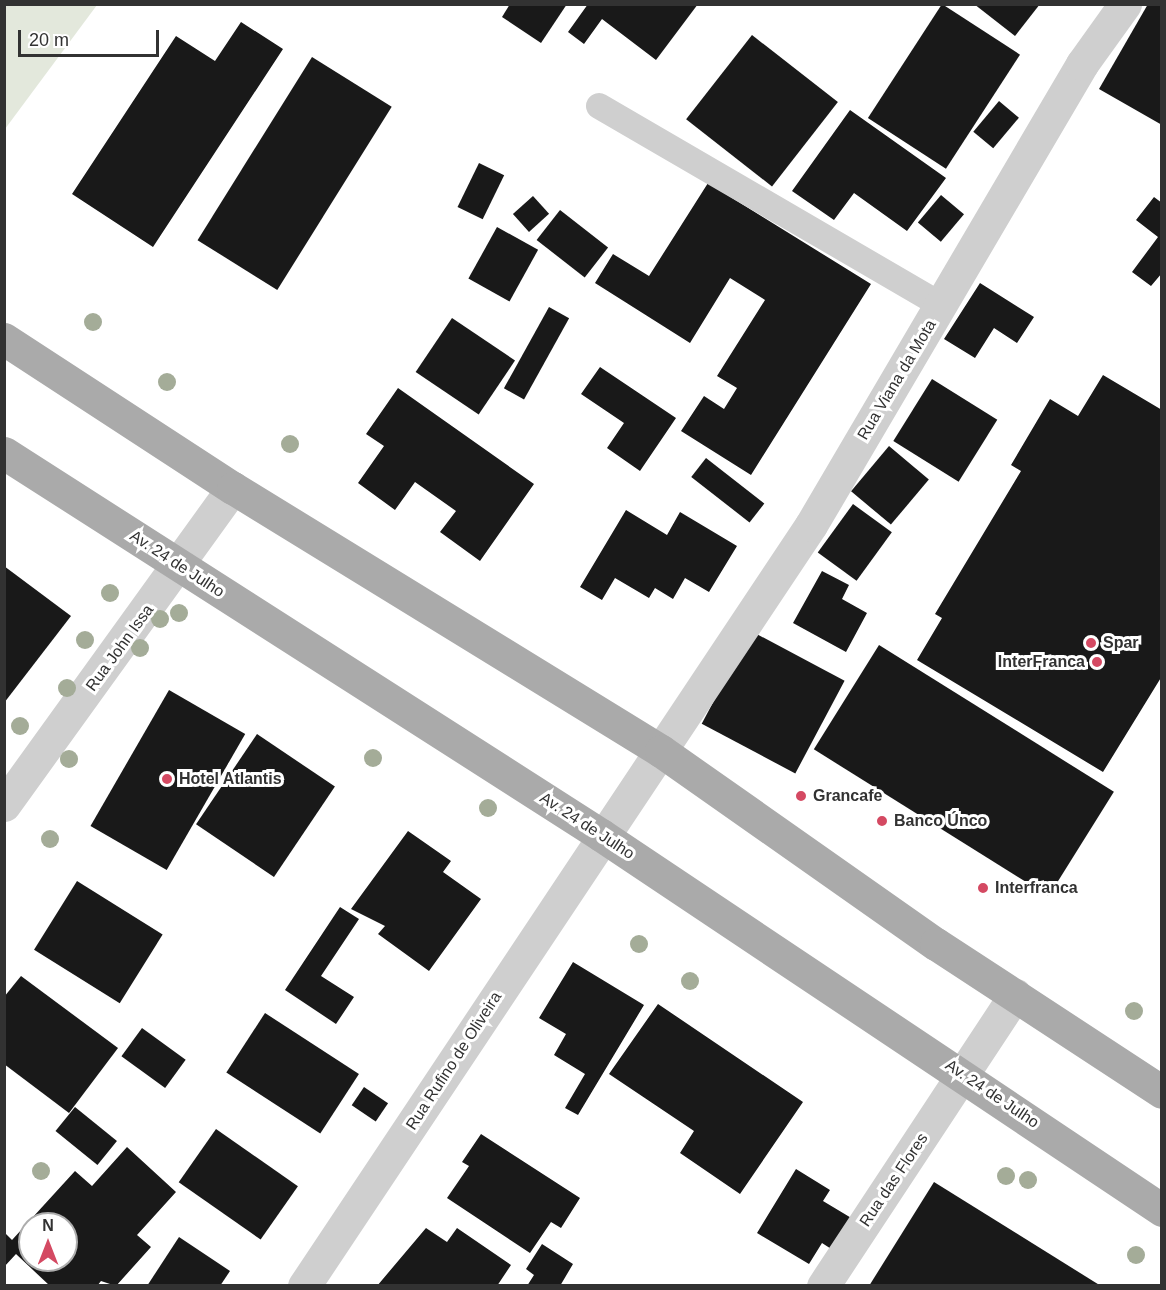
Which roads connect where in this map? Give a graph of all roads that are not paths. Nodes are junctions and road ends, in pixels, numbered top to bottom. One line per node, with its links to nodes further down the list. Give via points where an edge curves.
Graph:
1 (1125, 4): 3 (street, Rua Viana da Mota, via 1082,64)
2 (599, 106): 3 (lane)
3 (942, 306): 8 (street, Rua Viana da Mota, via 811,525)
4 (4, 339): 6 (main road)
5 (4, 453): 7 (main road, Av. 24 de Julho)
6 (233, 488): 7 (street, Rua John Issa); 8 (main road)
7 (179, 566): 9 (street, Rua John Issa); 10 (main road, Av. 24 de Julho)
8 (661, 751): 10 (street, Rua Viana da Mota); 11 (main road, via 936,944)
9 (4, 805)
10 (601, 835): 12 (main road, Av. 24 de Julho); 15 (street, Rua Rufino de Oliveira)
11 (1016, 995): 12 (street, Rua das Flores); 13 (main road)
12 (964, 1075): 14 (main road, Av. 24 de Julho); 16 (street, Rua das Flores)
13 (1161, 1092)
14 (1161, 1210)
15 (304, 1286)
16 (823, 1286)

